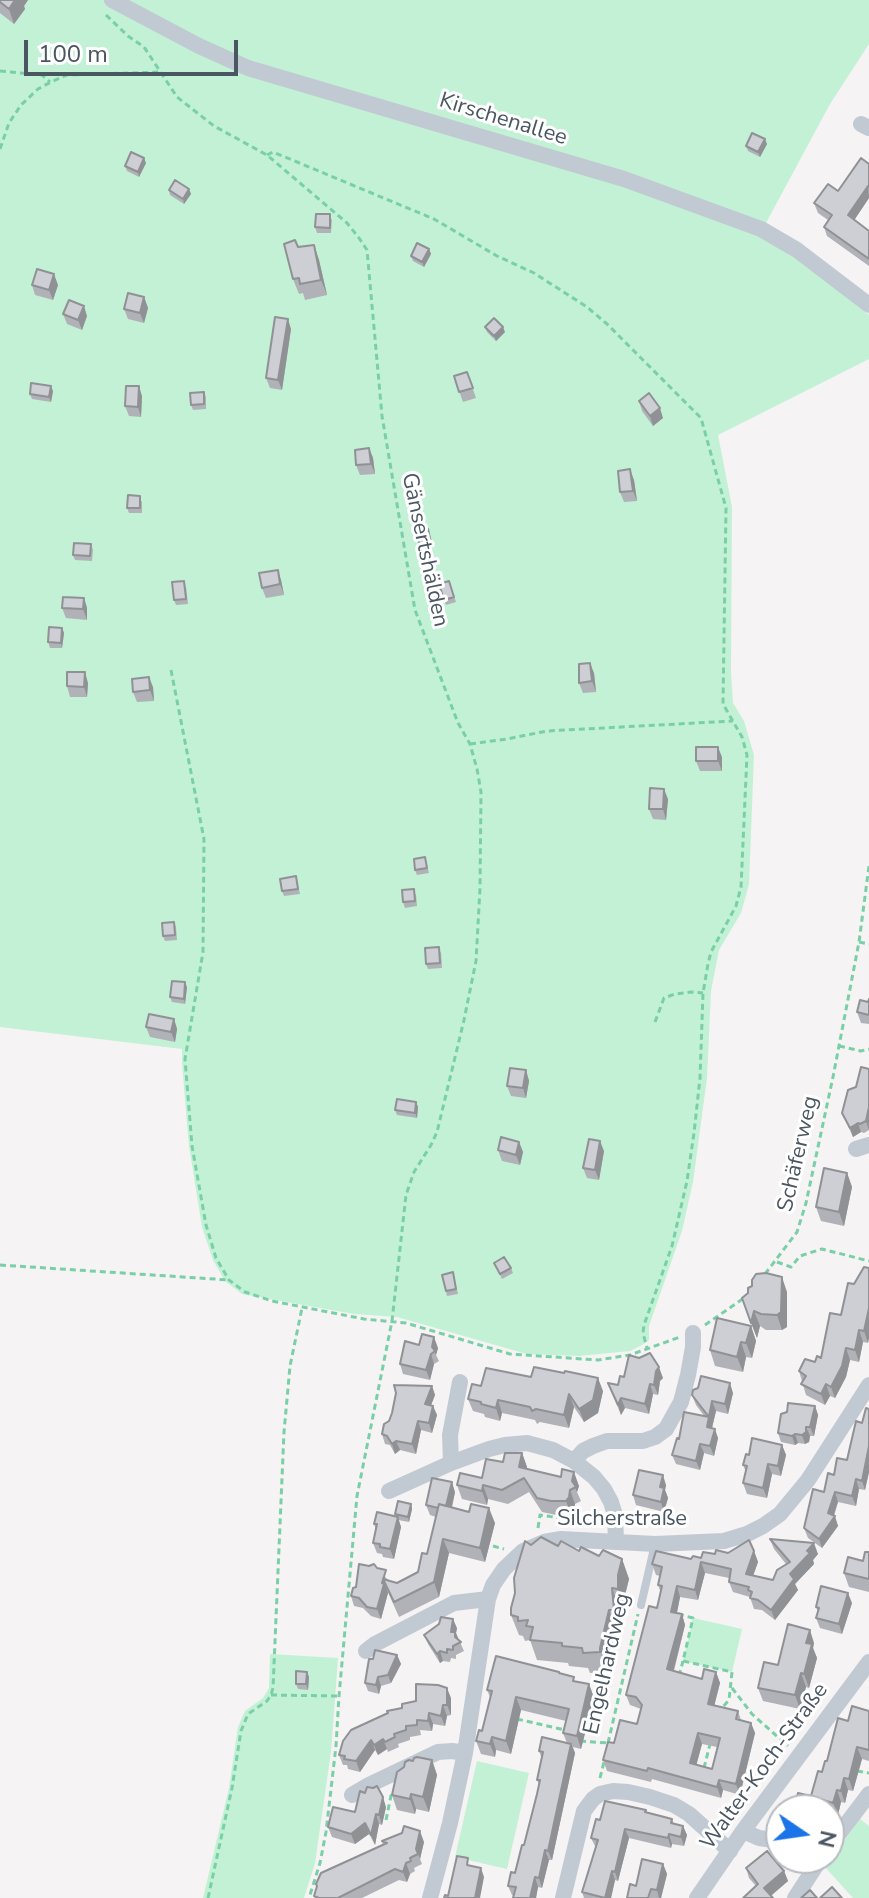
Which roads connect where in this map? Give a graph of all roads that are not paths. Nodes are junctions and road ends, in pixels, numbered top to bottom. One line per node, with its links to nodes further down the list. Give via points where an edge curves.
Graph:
1 (106, 4): 2 (street, Kirschenallee, via 248,68 624,179 761,229)
2 (869, 305)
3 (693, 1333): 6 (street, via 681,1402 666,1429 643,1441 607,1441)
4 (460, 1382): 7 (street, via 450,1435)
5 (869, 1385): 10 (street, Silcherstraße, via 780,1514 724,1541)
6 (574, 1461): 7 (street, via 527,1443); 9 (street, via 604,1489 615,1515)
7 (451, 1463): 8 (street)
8 (389, 1491)
9 (616, 1541): 10 (street, Silcherstraße); 11 (street, Silcherstraße, via 568,1539 523,1551 504,1569)
10 (655, 1544): 12 (lane, Engelhardweg)
11 (488, 1599): 13 (street, via 454,1603); 15 (street, Silcherstraße)
12 (641, 1605)
13 (366, 1651)
14 (869, 1662): 19 (street, Walter-Koch-Straße)
15 (465, 1753): 17 (street, via 438,1752); 23 (street, Silcherstraße)
16 (869, 1794): 18 (street)
17 (352, 1795)
18 (845, 1826)
19 (743, 1831): 20 (street); 21 (street, Walter-Koch-Straße)
20 (765, 1839)
21 (730, 1851): 24 (street, via 674,1805 628,1792 600,1794 584,1811); 25 (street, Walter-Koch-Straße)
22 (811, 1874): 26 (street)
23 (430, 1898)
24 (563, 1898)
25 (697, 1898)
26 (795, 1898)

